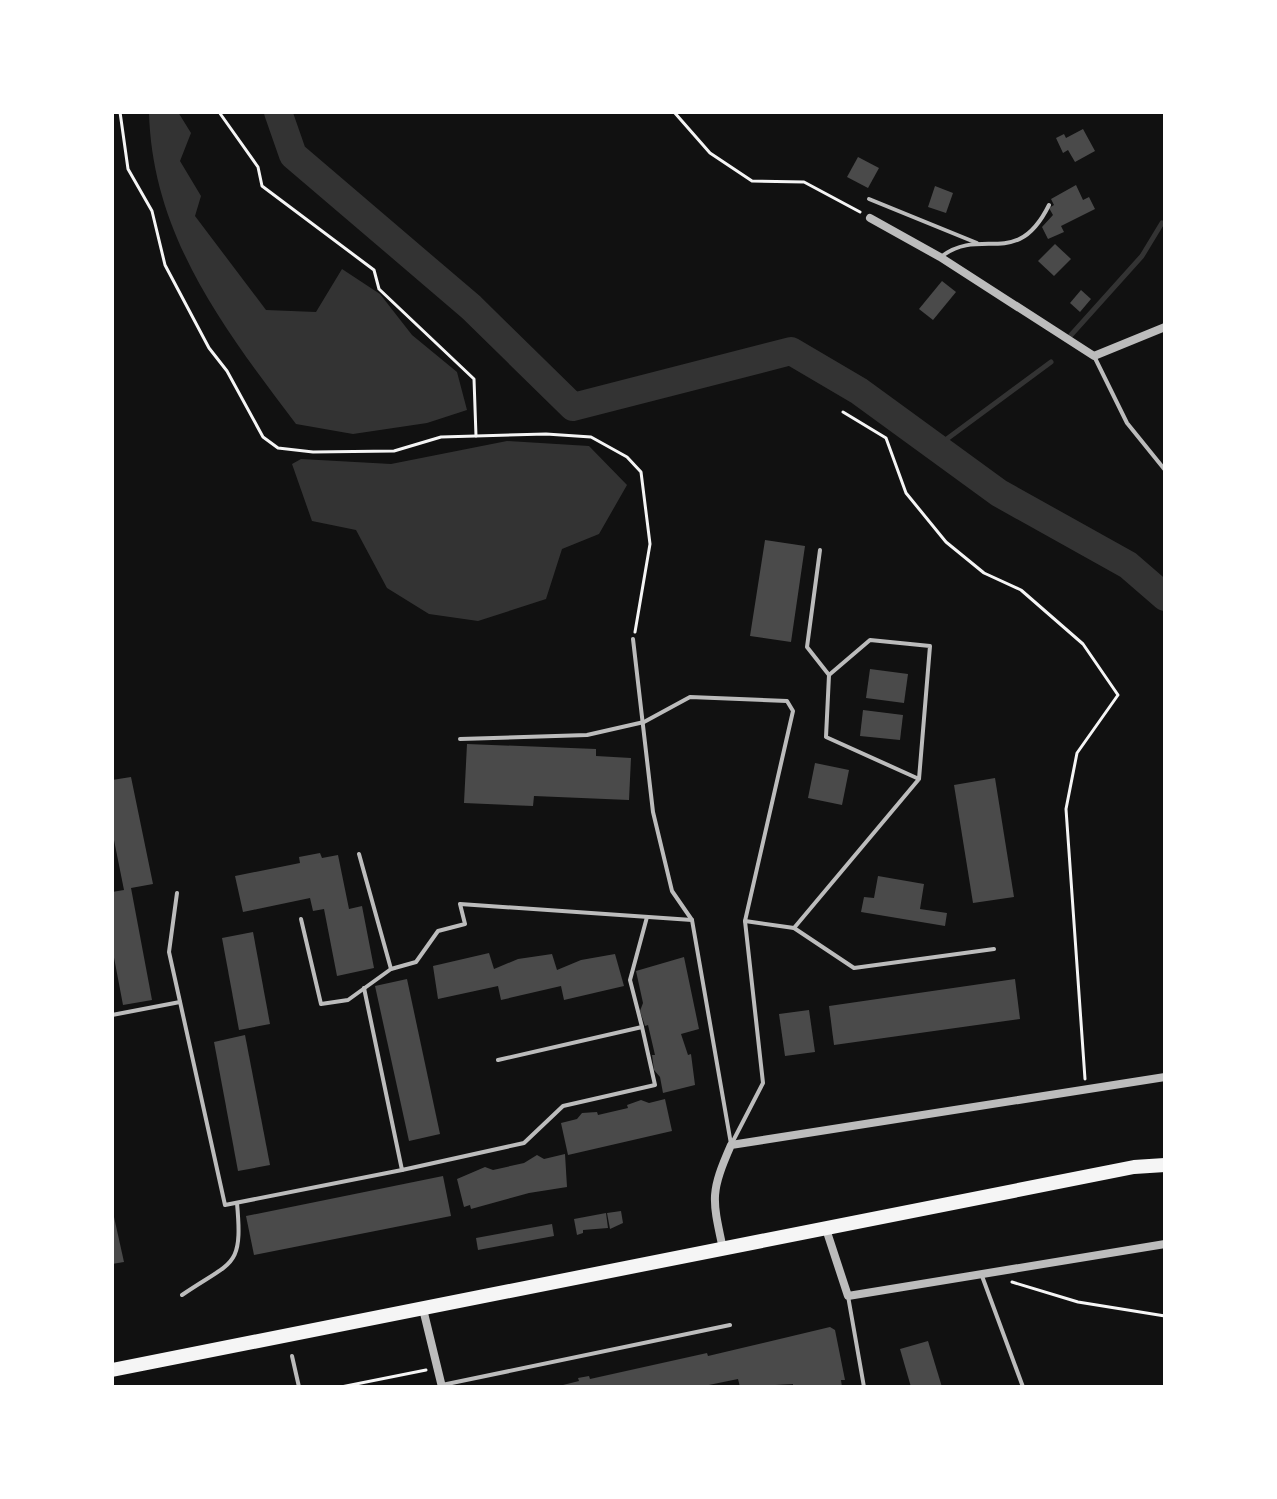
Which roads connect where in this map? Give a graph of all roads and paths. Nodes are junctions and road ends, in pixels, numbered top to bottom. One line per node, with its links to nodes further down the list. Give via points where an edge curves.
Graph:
1 (120, 112): 12 (path, via 128,169 152,211 165,265 263,437 278,448 313,452 394,451 441,437)
2 (219, 112): 12 (path, via 258,167 262,186 374,270 379,289 474,379)
3 (674, 112): 6 (path, via 710,153 752,181 804,182)
4 (869, 199): 7 (lane)
5 (1049, 205): 7 (lane, via 1039,225 1020,240)
6 (870, 218): 8 (street)
7 (979, 244): 8 (lane, via 954,247)
8 (940, 257): 10 (street)
9 (1165, 327): 10 (street)
10 (1094, 356): 13 (lane, via 1127,423)
11 (843, 412): 35 (path, via 886,438 906,493 946,542 984,573 1021,590 1083,644 1118,695 1077,753 1066,809)
12 (476, 436): 15 (path, via 591,437 627,457 641,472 650,544)
13 (1165, 470)
14 (820, 550): 16 (lane, via 807,647)
15 (633, 639): 17 (lane)
16 (829, 675): 19 (lane, via 826,737); 19 (lane, via 870,640 930,646)
17 (644, 722): 18 (lane, via 587,735); 24 (lane, via 653,812 672,891); 25 (lane, via 690,697 787,701 793,711)
18 (460, 739)
19 (919, 779): 26 (lane)
20 (359, 854): 28 (lane)
21 (177, 893): 30 (lane, via 169,952)
22 (647, 917): 24 (lane); 28 (lane, via 460,904 465,924 438,931 416,962); 32 (lane, via 630,980)
23 (301, 919): 29 (lane, via 321,1004 348,1000)
24 (692, 920): 36 (lane)
25 (745, 921): 26 (lane); 36 (lane, via 763,1083)
26 (794, 928): 27 (lane, via 854,968)
27 (994, 949)
28 (391, 969): 29 (lane)
29 (364, 988): 40 (lane)
30 (180, 1002): 31 (lane); 41 (lane, via 225,1205)
31 (112, 1015)
32 (642, 1027): 33 (lane); 40 (lane, via 655,1085 563,1106 524,1143)
33 (498, 1060)
34 (1165, 1077): 35 (street)
35 (1086, 1090): 36 (street)
36 (731, 1145): 44 (street, via 714,1185)
37 (1165, 1155): 39 (main road)
38 (1165, 1165): 39 (main road)
39 (1134, 1167): 42 (main road)
40 (402, 1170): 41 (lane)
41 (237, 1203): 47 (lane, via 241,1244 234,1259)
42 (826, 1229): 44 (main road); 48 (street)
43 (1165, 1244): 45 (street)
44 (723, 1250): 49 (main road)
45 (981, 1273): 48 (street); 59 (lane)
46 (1007, 1280): 50 (path, via 1078,1302)
47 (182, 1295)
48 (848, 1296): 58 (lane)
49 (423, 1309): 54 (main road); 55 (street)
50 (1165, 1316)
51 (730, 1325): 55 (lane)
52 (292, 1356): 56 (lane)
53 (430, 1369): 57 (path)
54 (112, 1370)
55 (442, 1386)
56 (299, 1387)
57 (341, 1387)
58 (864, 1387)
59 (1023, 1387)

